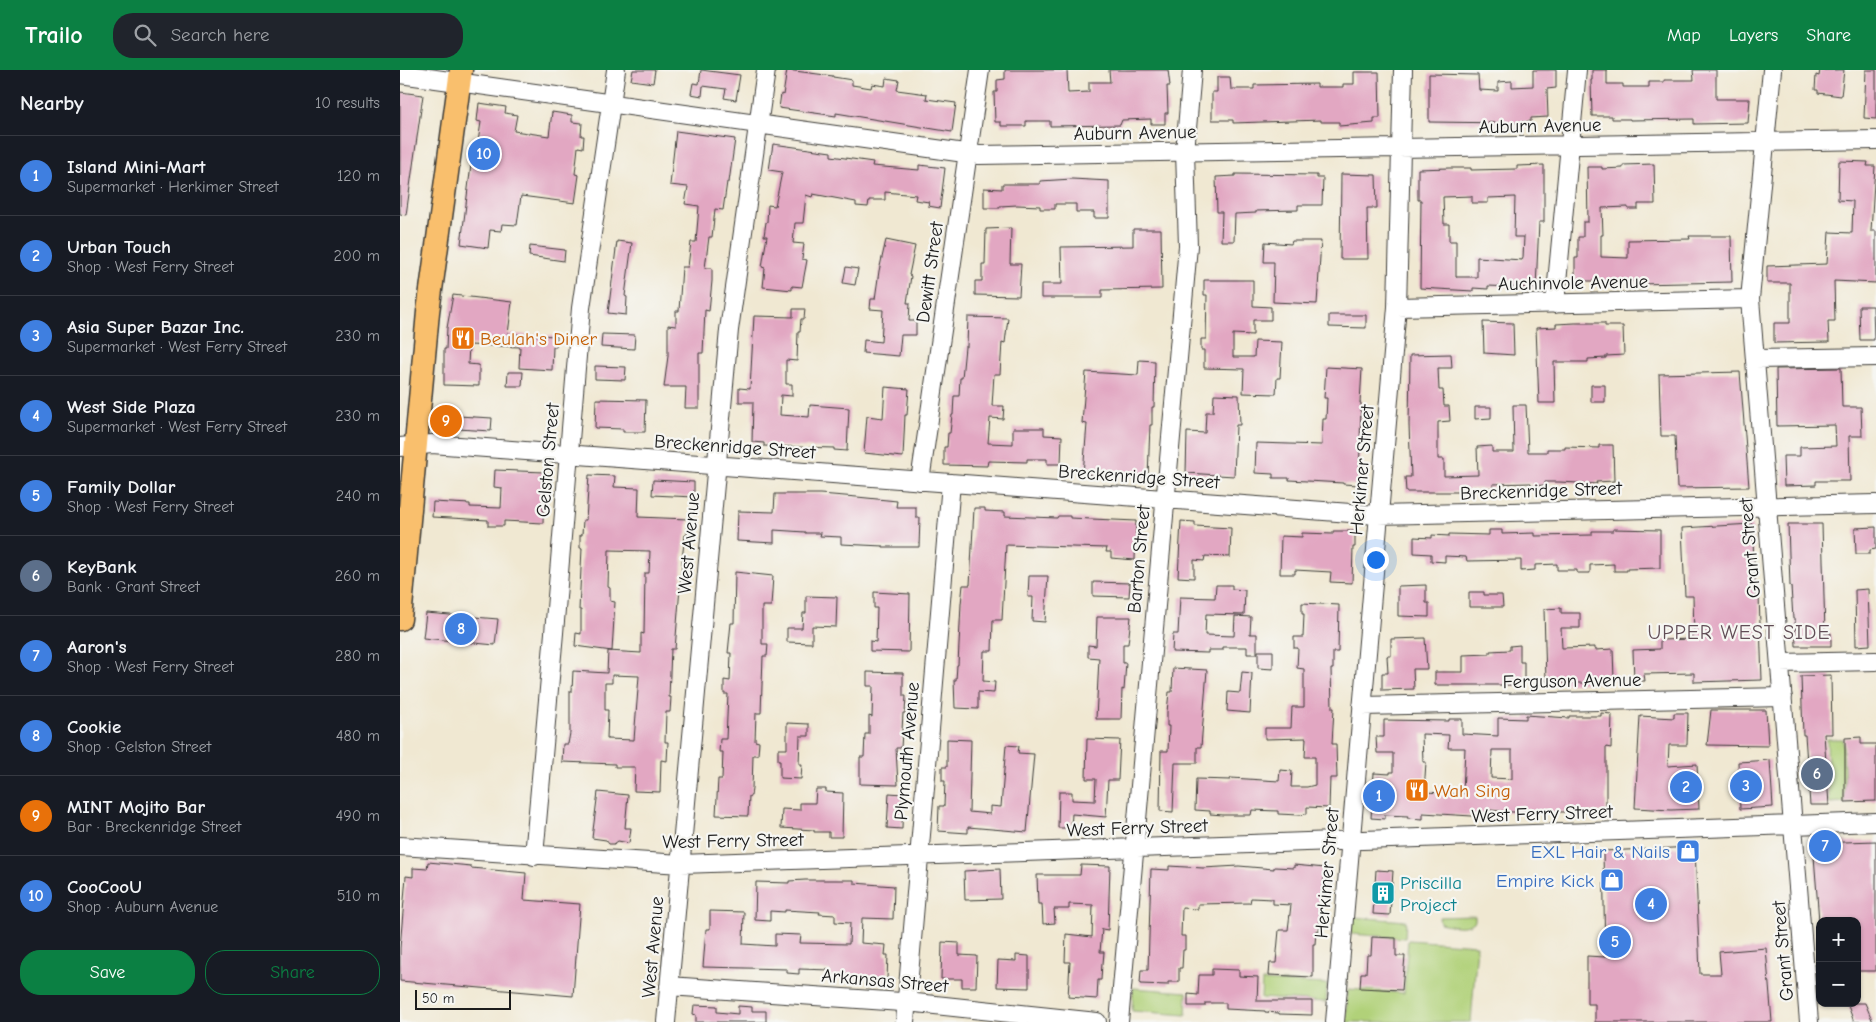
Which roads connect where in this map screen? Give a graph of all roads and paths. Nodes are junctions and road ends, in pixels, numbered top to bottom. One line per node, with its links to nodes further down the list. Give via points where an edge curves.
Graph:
1 (616, 70): 10 (street, Gelston Street)
2 (766, 70): 11 (street, West Avenue)
3 (980, 70): 17 (street, Dewitt Street)
4 (1192, 70): 16 (street, Barton Street)
5 (1403, 70): 15 (street, Herkimer Street)
6 (1577, 70): 14 (street)
7 (1772, 70): 13 (street, Grant Street)
8 (400, 74): 9 (street, Auburn Avenue)
9 (460, 76): 10 (street, Auburn Avenue); 23 (main road)
10 (611, 104): 11 (street, Auburn Avenue); 24 (street, Gelston Street, via 581,308)
11 (758, 124): 17 (street, Auburn Avenue); 25 (street, West Avenue, via 729,330)
12 (1876, 140): 13 (street, Auburn Avenue)
13 (1765, 142): 14 (street, Auburn Avenue); 18 (street, Grant Street)
14 (1570, 146): 15 (street, Auburn Avenue); 19 (street)
15 (1401, 148): 16 (street, Auburn Avenue); 20 (street, Herkimer Street)
16 (1185, 152): 17 (street, Auburn Avenue); 28 (street, Barton Street, via 1188,246)
17 (968, 154): 26 (street, Dewitt Street)
18 (1750, 299): 19 (street, Auchinvole Avenue); 22 (street, Grant Street)
19 (1555, 304): 20 (street, Auchinvole Avenue)
20 (1397, 307): 31 (street, Herkimer Street)
21 (1876, 357): 22 (street)
22 (1755, 359): 30 (street, Grant Street)
23 (408, 446): 24 (street, Breckenridge Street, via 432,444); 32 (main road)
24 (569, 456): 25 (street, Breckenridge Street); 42 (street, Gelston Street)
25 (716, 465): 26 (street, Breckenridge Street); 44 (street, West Avenue)
26 (920, 481): 27 (street, Breckenridge Street)
27 (951, 483): 28 (street, Breckenridge Street); 43 (street, Plymouth Avenue)
28 (1165, 499): 31 (street, Breckenridge Street); 41 (street, Barton Street)
29 (1876, 504): 30 (street, Breckenridge Street)
30 (1767, 506): 31 (street, Breckenridge Street); 34 (street, Grant Street)
31 (1378, 515): 36 (street, Herkimer Street)
32 (400, 620)
33 (1876, 661): 34 (street)
34 (1780, 663): 35 (street, Grant Street)
35 (1782, 697): 36 (street, Ferguson Avenue); 38 (street, Grant Street)
36 (1362, 706): 39 (street, Herkimer Street)
37 (1876, 822): 38 (street, West Ferry Street)
38 (1793, 825): 39 (street, West Ferry Street); 52 (street, Grant Street)
39 (1350, 841): 41 (street, West Ferry Street); 51 (street, Herkimer Street)
40 (400, 846): 42 (street, West Ferry Street)
41 (1134, 849): 43 (street, West Ferry Street); 50 (street, Barton Street)
42 (534, 856): 44 (street, West Ferry Street)
43 (919, 856): 44 (street, West Ferry Street); 46 (street, Plymouth Avenue)
44 (681, 864): 45 (street, West Avenue)
45 (669, 986): 46 (street, Arkansas Street); 47 (street, West Avenue)
46 (907, 1003): 48 (street, Plymouth Avenue); 49 (street, Arkansas Street)
47 (666, 1022)
48 (906, 1022)
49 (1097, 1022)
50 (1119, 1022)
51 (1335, 1022)
52 (1809, 1022)

